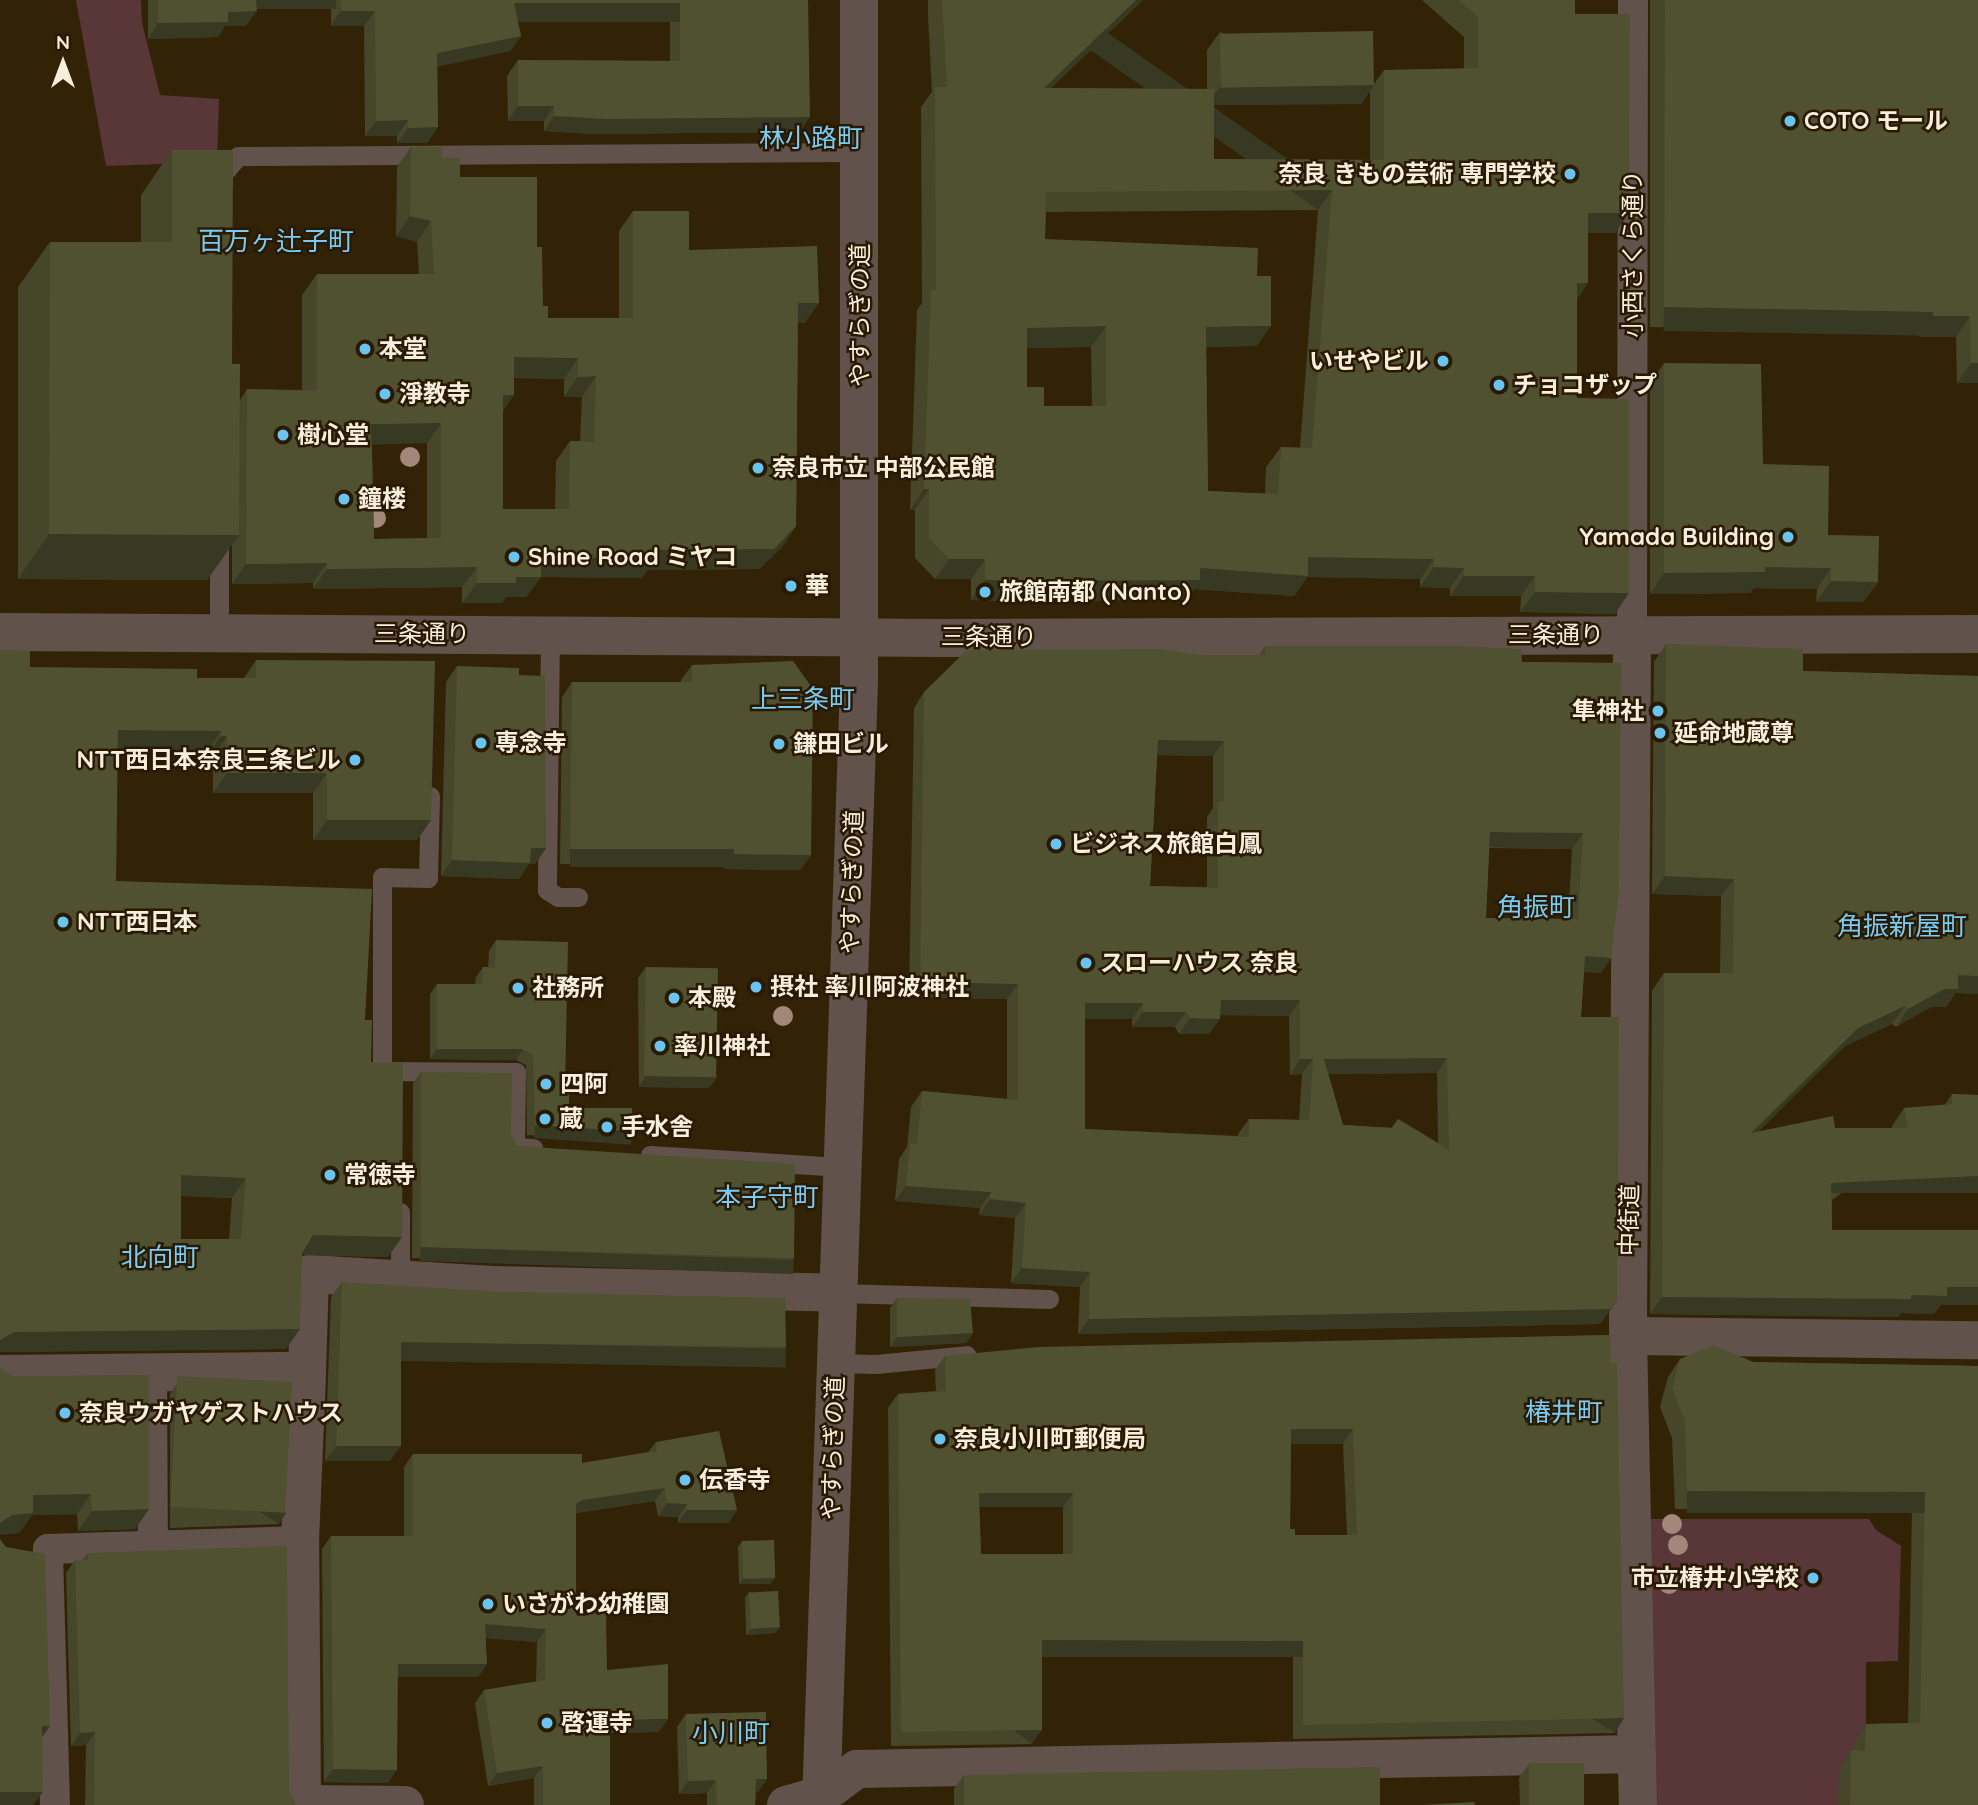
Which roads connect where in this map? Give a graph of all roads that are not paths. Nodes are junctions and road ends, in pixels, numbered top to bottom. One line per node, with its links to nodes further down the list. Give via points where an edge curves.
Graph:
1 (859, 0): 3 (street, やすらぎの道)
2 (1633, 0): 9 (street, 小西さくら通り)
3 (859, 152): 4 (lane, via 238,156 223,174); 11 (street, やすらぎの道)
4 (222, 202)
5 (219, 509): 7 (lane)
6 (0, 632): 7 (street, 三条通り)
7 (219, 633): 8 (street, 三条通り, via 435,647)
8 (550, 634): 11 (street, 三条通り); 13 (lane, via 547,890 558,897)
9 (1632, 634): 10 (street, 三条通り); 11 (street, 三条通り); 21 (street, 中街道)
10 (1978, 634)
11 (860, 637): 16 (street, やすらぎの道)
12 (431, 769): 14 (lane, via 428,878 382,877 382,1071 401,1078 516,1072 514,1147)
13 (578, 897)
14 (556, 1149)
15 (625, 1153): 16 (lane)
16 (843, 1167): 19 (street, やすらぎの道)
17 (400, 1196): 18 (lane)
18 (400, 1279): 19 (street); 26 (street, via 310,1274)
19 (838, 1293): 20 (lane); 24 (street, やすらぎの道)
20 (1049, 1299)
21 (1621, 1337): 22 (street); 30 (street, 中街道)
22 (1978, 1340)
23 (982, 1354): 24 (lane)
24 (836, 1363): 31 (street, やすらぎの道)
25 (152, 1371): 26 (street); 27 (street); 29 (street)
26 (307, 1371): 28 (street)
27 (0, 1374)
28 (300, 1541): 29 (street); 33 (street)
29 (153, 1544): 32 (street, via 36,1550)
30 (1637, 1754): 31 (street, via 901,1766 857,1769); 36 (street, 中街道)
31 (822, 1800): 35 (street)
32 (55, 1805)
33 (302, 1805): 34 (street)
34 (405, 1805)
35 (786, 1805)
36 (1638, 1805)

